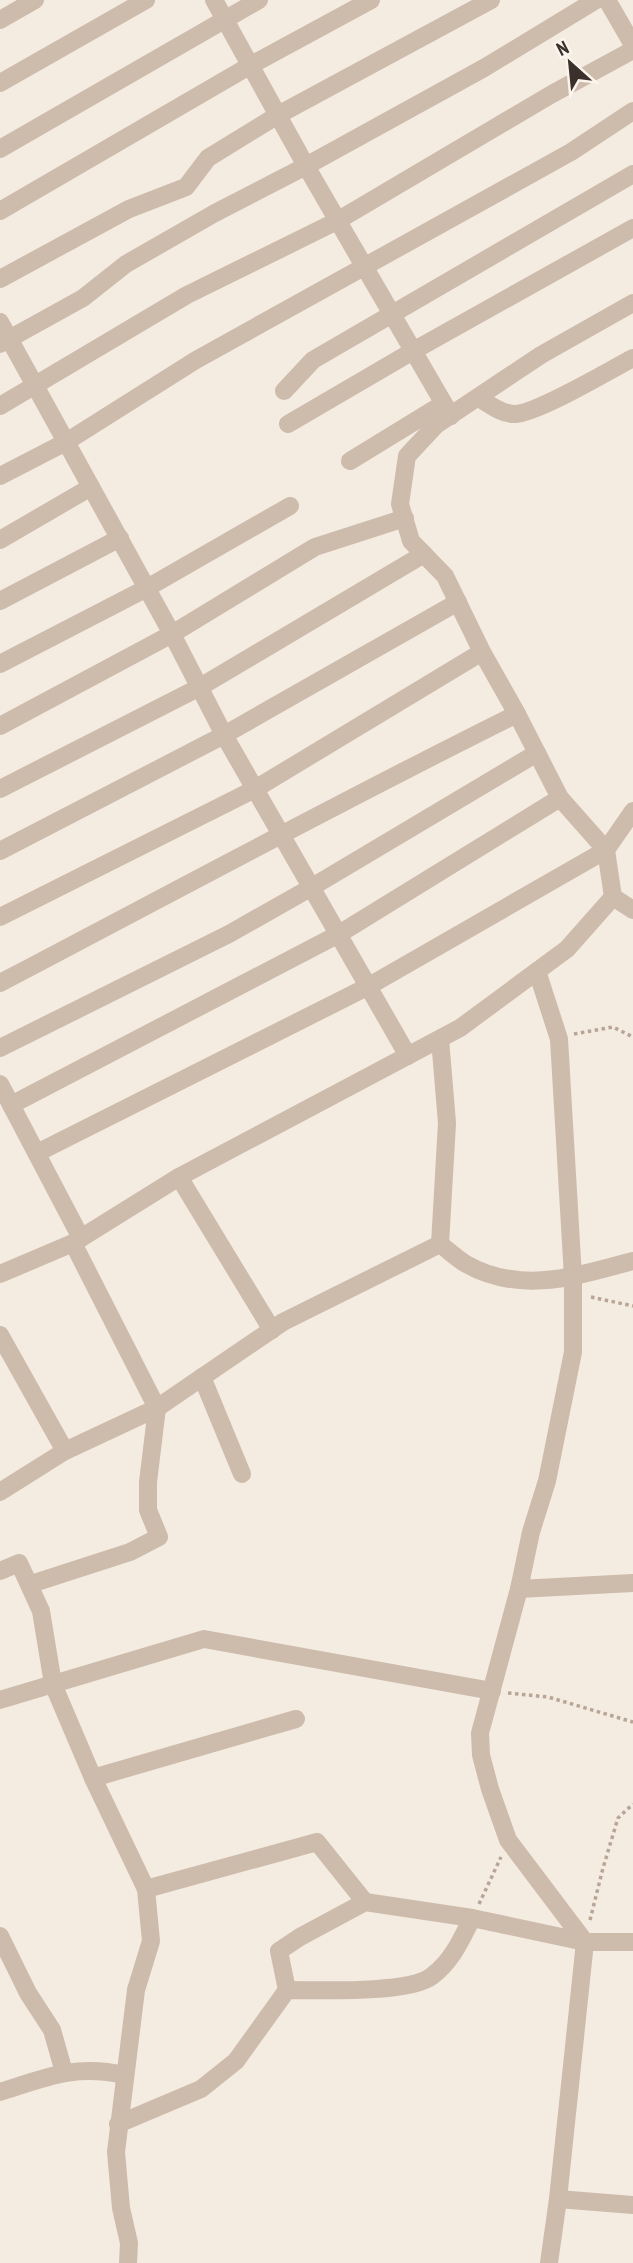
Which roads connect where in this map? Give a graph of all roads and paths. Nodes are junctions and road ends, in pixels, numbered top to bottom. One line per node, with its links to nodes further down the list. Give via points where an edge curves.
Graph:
1 (35, 0): 9 (street)
2 (146, 0): 13 (street)
3 (214, 0): 10 (street)
4 (259, 0): 10 (street)
5 (370, 0): 12 (street)
6 (491, 0): 15 (street)
7 (596, 0): 17 (street)
8 (607, 0): 11 (street)
9 (0, 20)
10 (226, 20): 12 (street); 16 (street)
11 (633, 48): 20 (street)
12 (251, 65): 15 (street); 19 (street)
13 (0, 83)
14 (633, 111): 22 (street, via 571,152)
15 (278, 115): 17 (street); 23 (street, via 208,158 186,187 129,209)
16 (0, 149)
17 (306, 166): 20 (street); 27 (street, via 137,258 83,298)
18 (633, 174): 25 (street)
19 (0, 211)
20 (337, 220): 22 (street); 30 (street, via 187,295)
21 (633, 228): 28 (street)
22 (363, 265): 25 (street); 36 (street, via 196,360)
23 (0, 279)
24 (633, 303): 32 (street, via 541,355)
25 (392, 315): 28 (street); 31 (street, via 313,360)
26 (0, 322): 27 (street)
27 (5, 342): 30 (street)
28 (413, 351): 34 (street); 35 (street)
29 (633, 358): 32 (street, via 535,410 500,411)
30 (35, 384): 33 (street); 36 (street)
31 (284, 391)
32 (479, 398): 34 (street)
33 (0, 406)
34 (447, 410): 37 (street); 41 (street, via 407,456 400,504)
35 (288, 424)
36 (66, 442): 38 (street); 39 (street)
37 (350, 461)
38 (0, 477)
39 (91, 487): 42 (street); 43 (street)
40 (290, 506): 45 (street)
41 (405, 519): 44 (street, via 411,541); 48 (street, via 315,547)
42 (120, 538): 45 (street); 46 (street)
43 (0, 540)
44 (424, 554): 47 (street, via 445,576); 51 (street)
45 (147, 588): 48 (street); 50 (street)
46 (0, 601)
47 (458, 603): 49 (street); 54 (street)
48 (172, 634): 51 (street); 53 (street)
49 (482, 652): 52 (street); 57 (street)
50 (0, 664)
51 (200, 687): 54 (street); 56 (street)
52 (517, 713): 55 (street); 60 (street)
53 (0, 726)
54 (224, 735): 57 (street); 62 (street)
55 (537, 753): 58 (street); 63 (street)
56 (0, 789)
57 (255, 789): 60 (street); 66 (street)
58 (560, 798): 61 (street); 67 (street)
59 (633, 811): 61 (street)
60 (282, 835): 63 (street); 69 (street)
61 (607, 850): 64 (street); 70 (street)
62 (0, 851)
63 (313, 887): 67 (street); 74 (street)
64 (613, 897): 65 (street); 68 (street, via 567,949)
65 (633, 910)
66 (0, 917)
67 (339, 934): 70 (street); 77 (street)
68 (537, 971): 72 (street); 73 (street)
69 (0, 983)
70 (369, 986): 75 (street); 78 (street)
71 (633, 1037): 73 (path, via 613,1027)
72 (440, 1039): 75 (street); 81 (street, via 447,1123)
73 (559, 1039): 84 (street)
74 (0, 1048)
75 (408, 1056): 79 (street)
76 (0, 1084): 77 (street)
77 (11, 1105): 78 (street)
78 (37, 1153): 80 (street)
79 (179, 1177): 80 (street); 86 (street)
80 (77, 1240): 83 (street); 89 (street)
81 (440, 1244): 84 (street, via 488,1275 524,1282); 86 (street)
82 (633, 1261): 84 (street)
83 (0, 1274)
84 (573, 1277): 85 (path, via 591,1297); 96 (street, via 573,1352)
85 (633, 1306)
86 (272, 1330): 88 (street)
87 (0, 1335): 90 (street)
88 (202, 1377): 89 (street); 91 (street)
89 (158, 1408): 90 (street); 95 (street, via 148,1510 159,1537 130,1552)
90 (65, 1451): 92 (street)
91 (242, 1474)
92 (0, 1492)
93 (0, 1571): 95 (street, via 19,1563)
94 (633, 1583): 96 (street)
95 (31, 1584): 97 (street, via 41,1611)
96 (519, 1589): 98 (street)
97 (53, 1685): 98 (street, via 204,1639); 99 (street); 102 (street)
98 (492, 1691): 101 (path, via 548,1697); 104 (street, via 480,1733 481,1755)
99 (0, 1700)
100 (296, 1719): 102 (street)
101 (633, 1722)
102 (93, 1778): 105 (street)
103 (633, 1804): 109 (path, via 618,1818)
104 (508, 1840): 107 (path); 109 (street)
105 (146, 1889): 106 (street, via 317,1842); 113 (street, via 151,1941 136,1990)
106 (365, 1902): 107 (street); 111 (street, via 279,1951)
107 (472, 1918): 109 (street); 111 (street, via 452,1957 430,1978 394,1987)
108 (0, 1936): 112 (street, via 52,2030)
109 (585, 1942): 110 (street); 116 (street)
110 (633, 1942)
111 (287, 1990): 115 (street, via 236,2061 201,2089)
112 (64, 2072): 113 (street, via 103,2070); 114 (street)
113 (125, 2075): 115 (street)
114 (0, 2092)
115 (118, 2124): 118 (street, via 116,2152)
116 (558, 2199): 117 (street); 119 (street)
117 (633, 2205)
118 (128, 2263)
119 (549, 2263)

